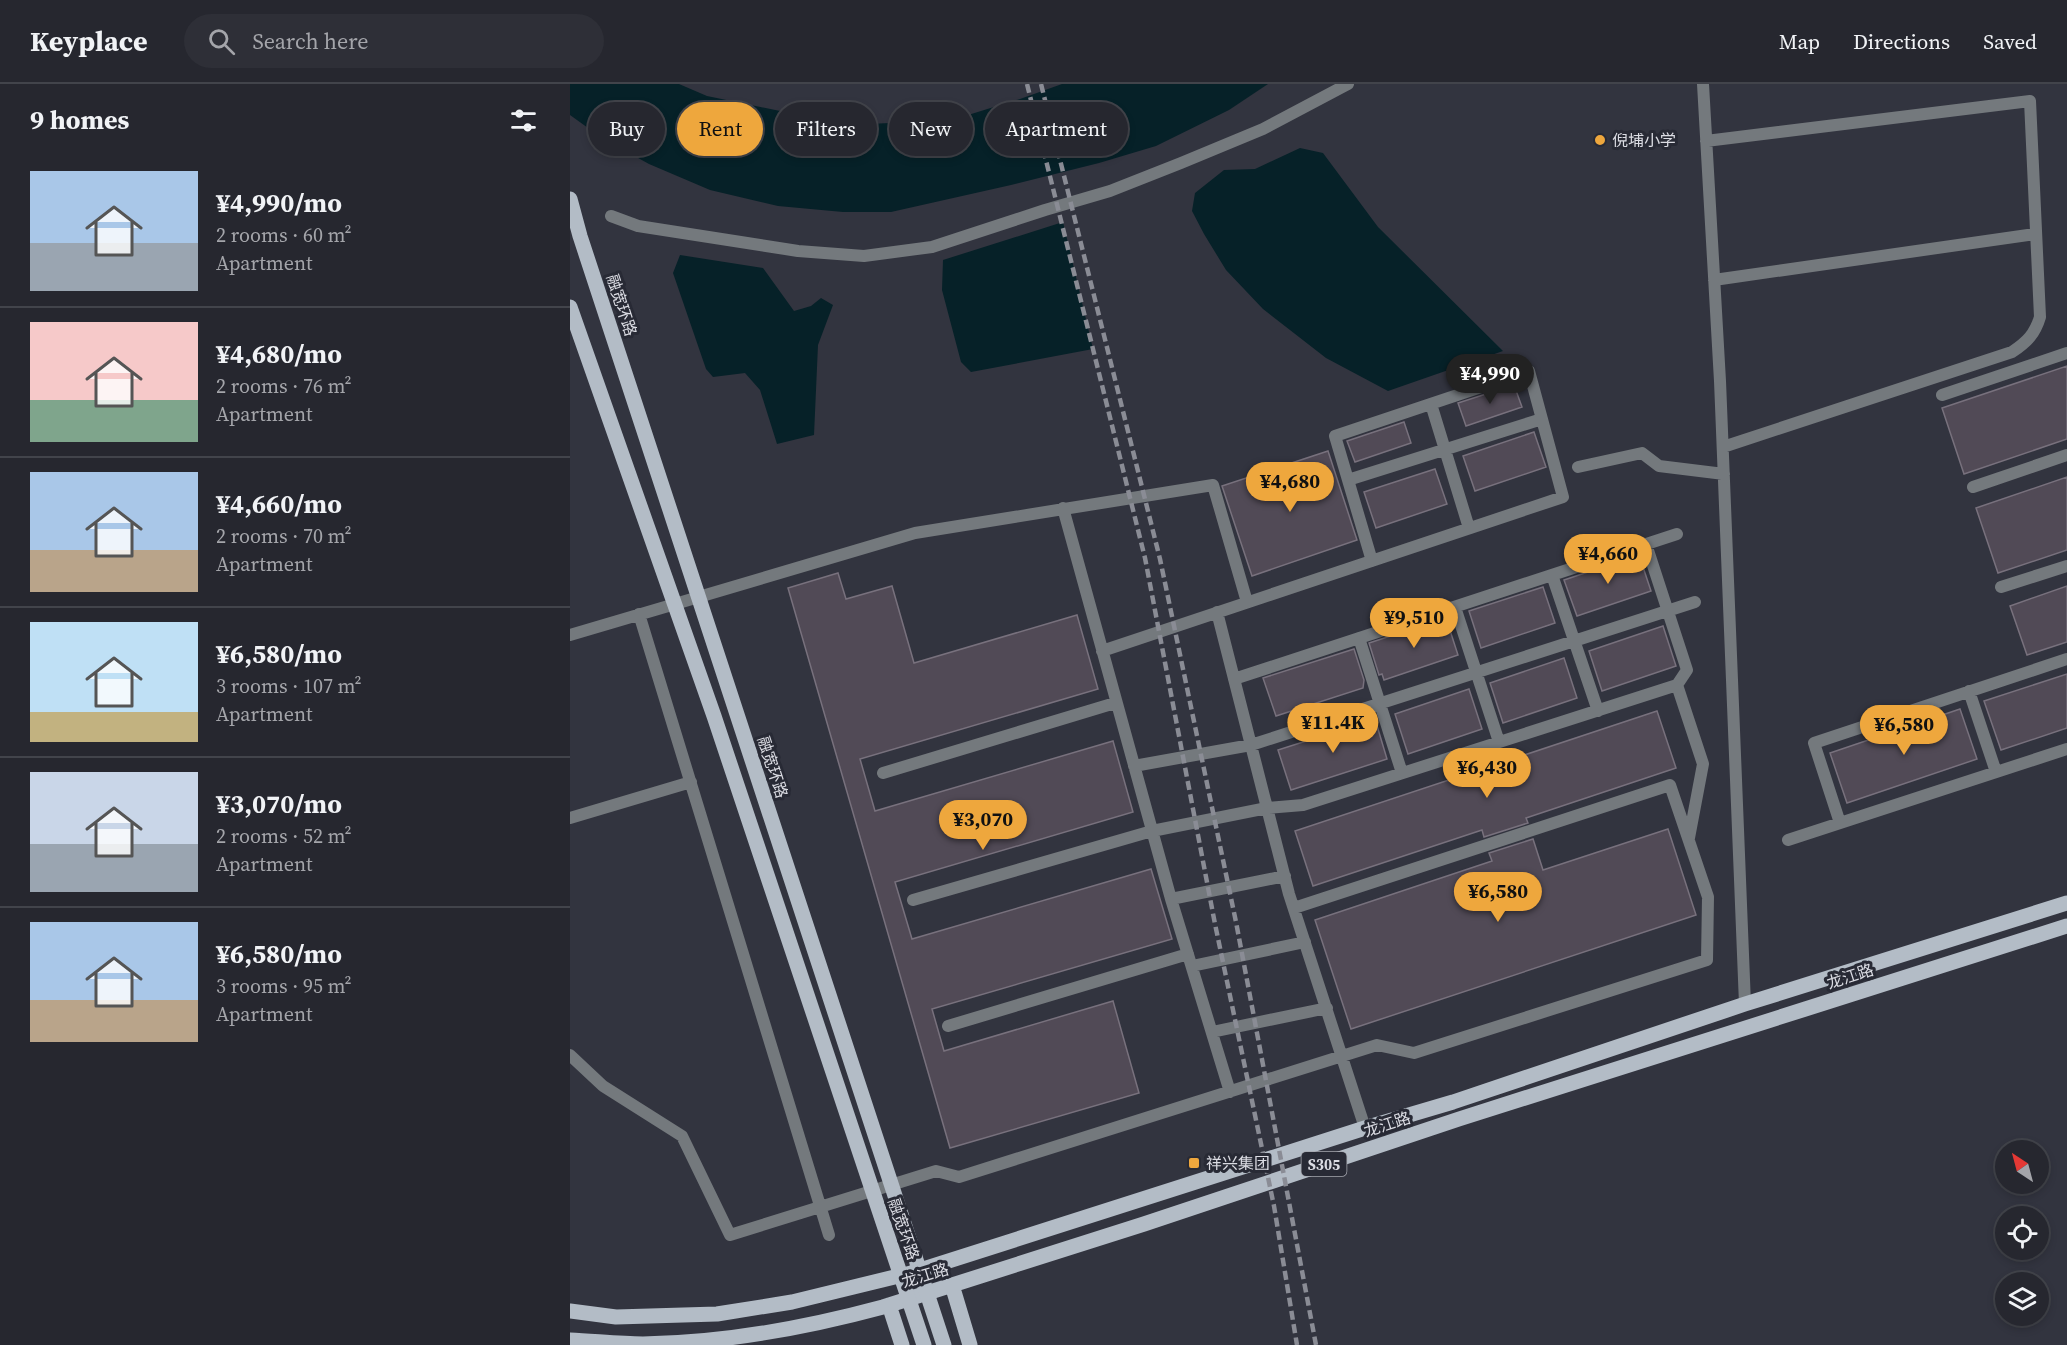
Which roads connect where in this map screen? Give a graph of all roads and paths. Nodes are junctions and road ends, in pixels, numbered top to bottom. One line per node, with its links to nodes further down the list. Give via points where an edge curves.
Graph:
1 (1348, 84): 5 (street, via 1263,129 1181,164 1110,191 932,247 864,256 798,251 638,226)
2 (1703, 84): 3 (street)
3 (1706, 141): 6 (street, via 2030,101); 7 (street)
4 (570, 199): 85 (main road, 融宽环路, bridge)
5 (611, 216)
6 (2035, 234): 7 (street); 13 (street, via 2040,317 2028,341 2012,352)
7 (1714, 280): 13 (street)
8 (570, 307): 84 (main road, 融宽环路, bridge, via 714,716)
9 (2067, 353): 10 (street)
10 (1942, 395)
11 (1431, 404): 12 (street, via 1529,371); 14 (street); 18 (street, via 1335,436)
12 (1542, 419): 14 (street); 21 (street, via 1563,497)
13 (1723, 447): 17 (street)
14 (1445, 450): 18 (street); 21 (street)
15 (2067, 455): 19 (street)
16 (1578, 467): 17 (street, via 1642,453 1659,466)
17 (1724, 474): 68 (street)
18 (1348, 480): 24 (street)
19 (1972, 487)
20 (1063, 508): 28 (street, via 1213,485); 33 (street, via 915,533); 37 (street)
21 (1469, 528): 24 (street)
22 (1677, 534): 23 (street)
23 (1646, 544): 26 (street); 31 (street)
24 (1372, 561): 28 (street)
25 (2067, 566): 27 (street)
26 (1552, 575): 30 (street); 36 (street)
27 (2001, 587)
28 (1247, 602): 32 (street)
29 (1695, 602): 31 (street)
30 (1455, 607): 35 (street); 39 (street)
31 (1668, 610): 36 (street); 41 (street, via 1687,670)
32 (1217, 612): 37 (street); 40 (street)
33 (639, 614): 34 (street); 53 (street)
34 (570, 635)
35 (1359, 638): 40 (street); 44 (street)
36 (1574, 640): 39 (street); 45 (street)
37 (1102, 651): 43 (street)
38 (2067, 659): 42 (street)
39 (1476, 672): 44 (street); 46 (street)
40 (1234, 679): 47 (street)
41 (1677, 686): 45 (street); 58 (street, via 1703,764)
42 (1969, 692): 50 (street); 56 (street, via 1814,743)
43 (1116, 703): 49 (street); 51 (street)
44 (1380, 703): 47 (street); 52 (street)
45 (1598, 711): 46 (street)
46 (1499, 742): 52 (street)
47 (1251, 745): 49 (street); 54 (street)
48 (2067, 749): 50 (street)
49 (1134, 766): 57 (street)
50 (1996, 772): 56 (street)
51 (883, 773)
52 (1402, 773): 54 (street, via 1303,805)
53 (691, 782): 55 (street); 76 (street)
54 (1267, 808): 57 (street); 60 (street)
55 (570, 818)
56 (1840, 823): 59 (street)
57 (1152, 831): 61 (street); 62 (street)
58 (1688, 840): 64 (street, via 1670,785); 73 (street, via 1708,897 1707,960 1414,1053 1377,1045)
59 (1788, 840)
60 (1285, 876): 61 (street); 64 (street)
61 (1171, 899): 67 (street)
62 (913, 900)
63 (2067, 903): 68 (main road, 龙江路 / S305)
64 (1294, 908): 66 (street)
65 (2067, 926): 78 (main road, 龙江路 / S305, via 1459,1119)
66 (1305, 942): 67 (street); 69 (street)
67 (1190, 960): 70 (street); 71 (street)
68 (1745, 1004): 75 (main road, 龙江路 / S305)
69 (1327, 1008): 71 (street); 73 (street)
70 (948, 1026)
71 (1212, 1032): 74 (street)
72 (570, 1055): 76 (street, via 603,1086 682,1136 730,1235)
73 (1342, 1056): 74 (street); 75 (street)
74 (1230, 1092): 76 (street, via 959,1177 936,1172)
75 (1365, 1128): 80 (main road, 龙江路 / S305, via 872,1284 717,1314 616,1317)
76 (820, 1207): 77 (street)
77 (829, 1235)
78 (952, 1286): 79 (main road, 龙江路 / S305); 86 (main road)
79 (889, 1305): 82 (main road, 龙江路 / S305, via 772,1332); 83 (main road)
80 (570, 1311)
81 (570, 1340): 82 (main road, 龙江路 / S305)
82 (642, 1345)
83 (902, 1345)
84 (924, 1345)
85 (944, 1345)
86 (970, 1345)

